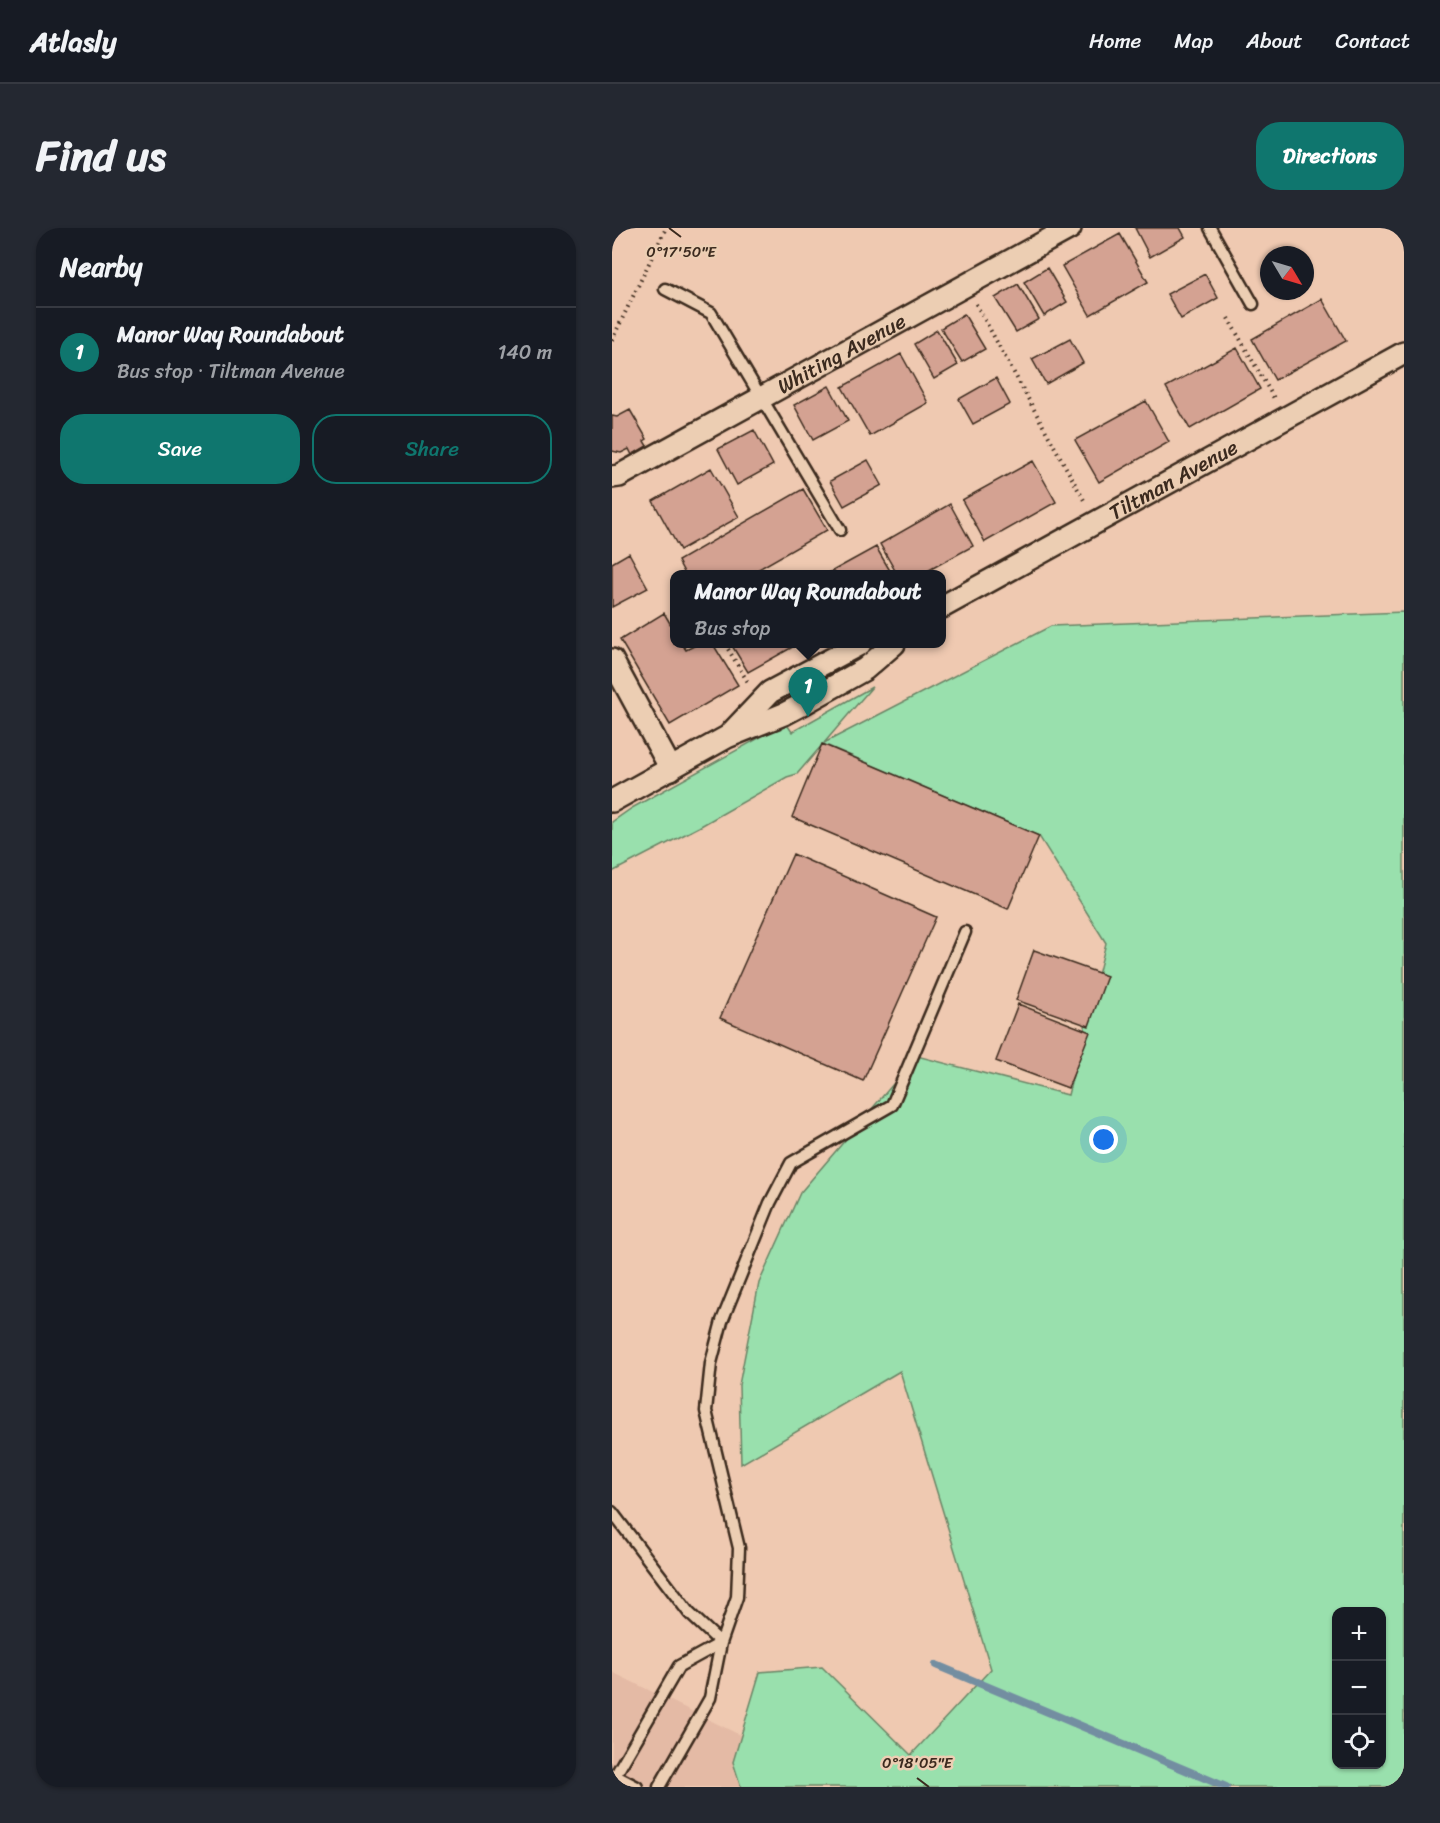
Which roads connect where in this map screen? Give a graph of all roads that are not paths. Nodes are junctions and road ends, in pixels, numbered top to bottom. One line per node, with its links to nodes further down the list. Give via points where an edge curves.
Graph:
1 (1070, 228): 6 (street, Whiting Avenue)
2 (1210, 228): 4 (lane)
3 (665, 289): 6 (lane, via 711,313)
4 (1253, 304)
5 (1404, 353): 9 (street, Tiltman Avenue)
6 (762, 397): 7 (street, Whiting Avenue); 8 (lane)
7 (612, 477)
8 (840, 530)
9 (946, 604)
10 (852, 648): 13 (street, via 770,692)
11 (889, 648): 13 (street, via 865,669 801,705)
12 (612, 660): 14 (street)
13 (727, 737): 14 (street)
14 (671, 769): 15 (street)
15 (612, 801)
16 (965, 932): 18 (lane, via 892,1105 791,1163 766,1212 722,1321 711,1363 706,1411 739,1548 737,1598)
17 (612, 1512): 18 (lane, via 689,1612)
18 (721, 1643): 19 (lane, via 679,1666); 21 (lane, via 710,1698)
19 (613, 1775): 20 (lane)
20 (637, 1787)
21 (659, 1787)

